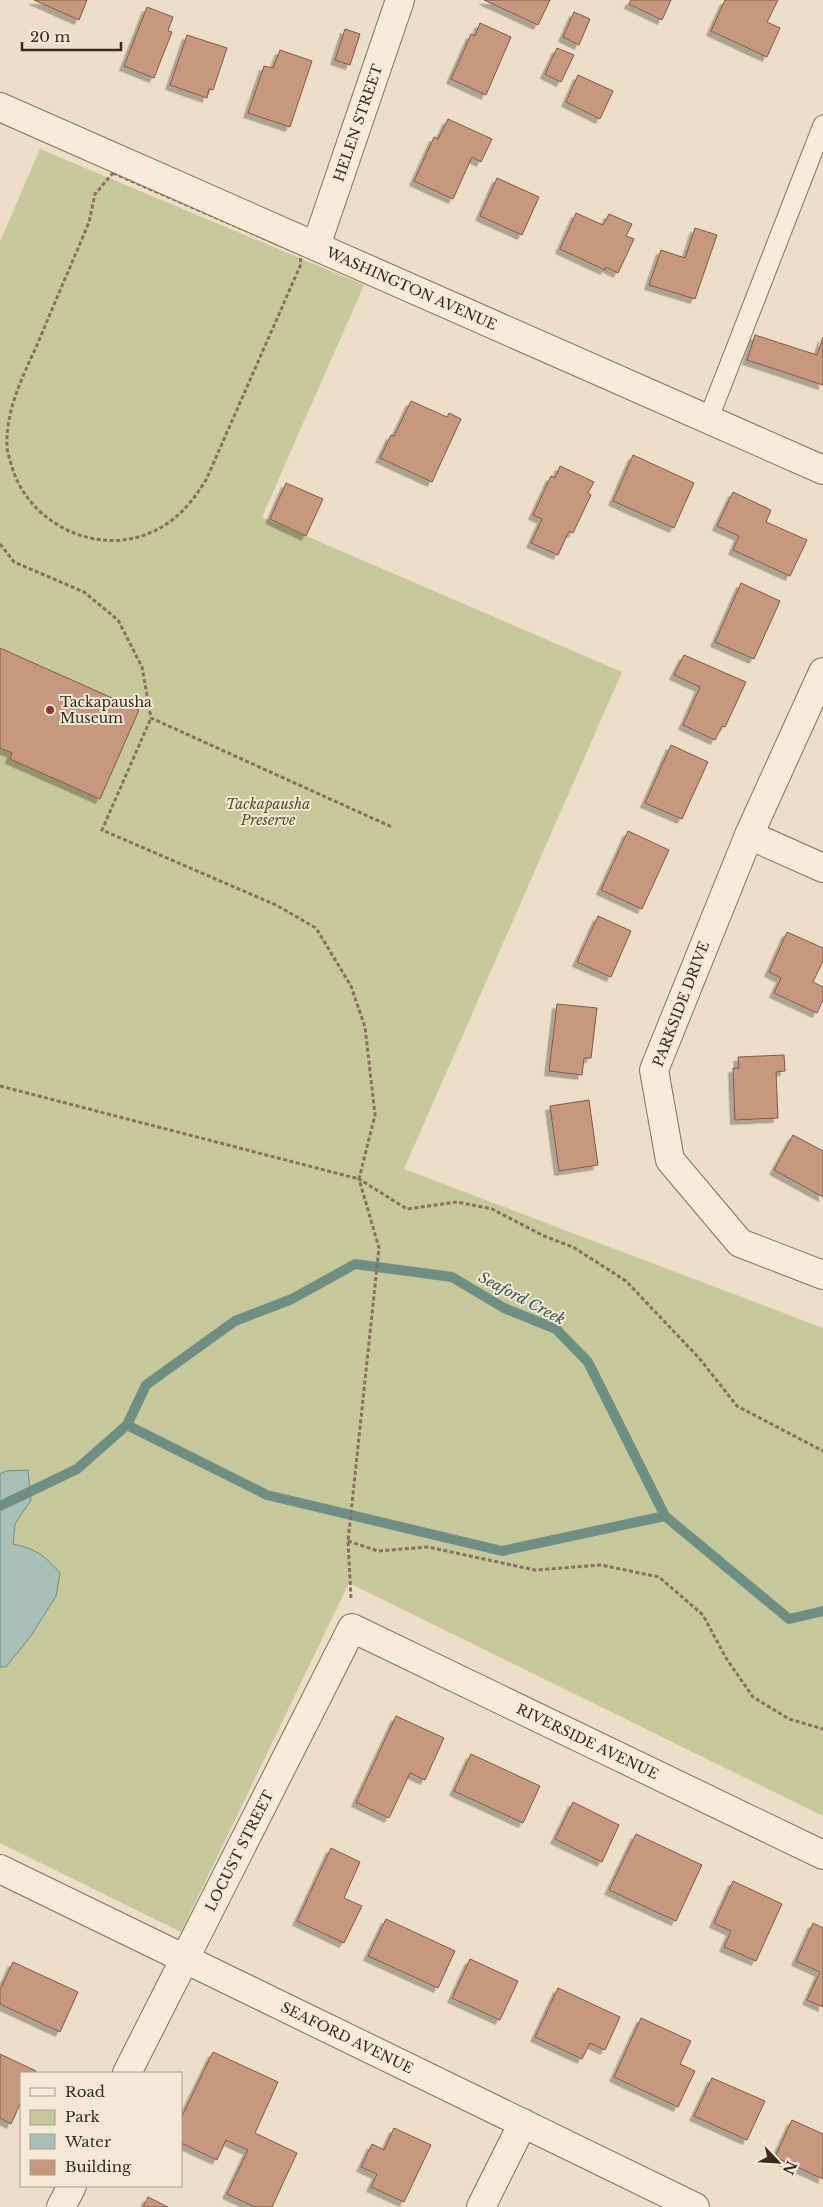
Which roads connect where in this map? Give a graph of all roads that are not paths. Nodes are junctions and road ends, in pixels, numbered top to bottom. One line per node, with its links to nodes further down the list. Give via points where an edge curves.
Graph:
1 (400, 0): 4 (street, HELEN STREET)
2 (0, 106): 4 (street, WASHINGTON AVENUE)
3 (823, 125): 5 (lane)
4 (308, 255): 5 (street, WASHINGTON AVENUE)
5 (708, 420): 6 (street, WASHINGTON AVENUE)
6 (823, 470)
7 (823, 672): 8 (street, PARKSIDE DRIVE)
8 (748, 835): 9 (street); 10 (street, PARKSIDE DRIVE, via 654,1070 670,1160 740,1243)
9 (823, 868)
10 (823, 1275)
11 (352, 1628): 12 (street, RIVERSIDE AVENUE); 14 (street, LOCUST STREET)
12 (823, 1855)
13 (0, 1869): 14 (street, SEAFORD AVENUE)
14 (184, 1958): 15 (street, LOCUST STREET); 16 (street, SEAFORD AVENUE)
15 (127, 2072)
16 (523, 2123): 19 (street); 20 (street, SEAFORD AVENUE)
17 (71, 2187): 18 (street)
18 (61, 2207)
19 (481, 2207)
20 (695, 2207)

